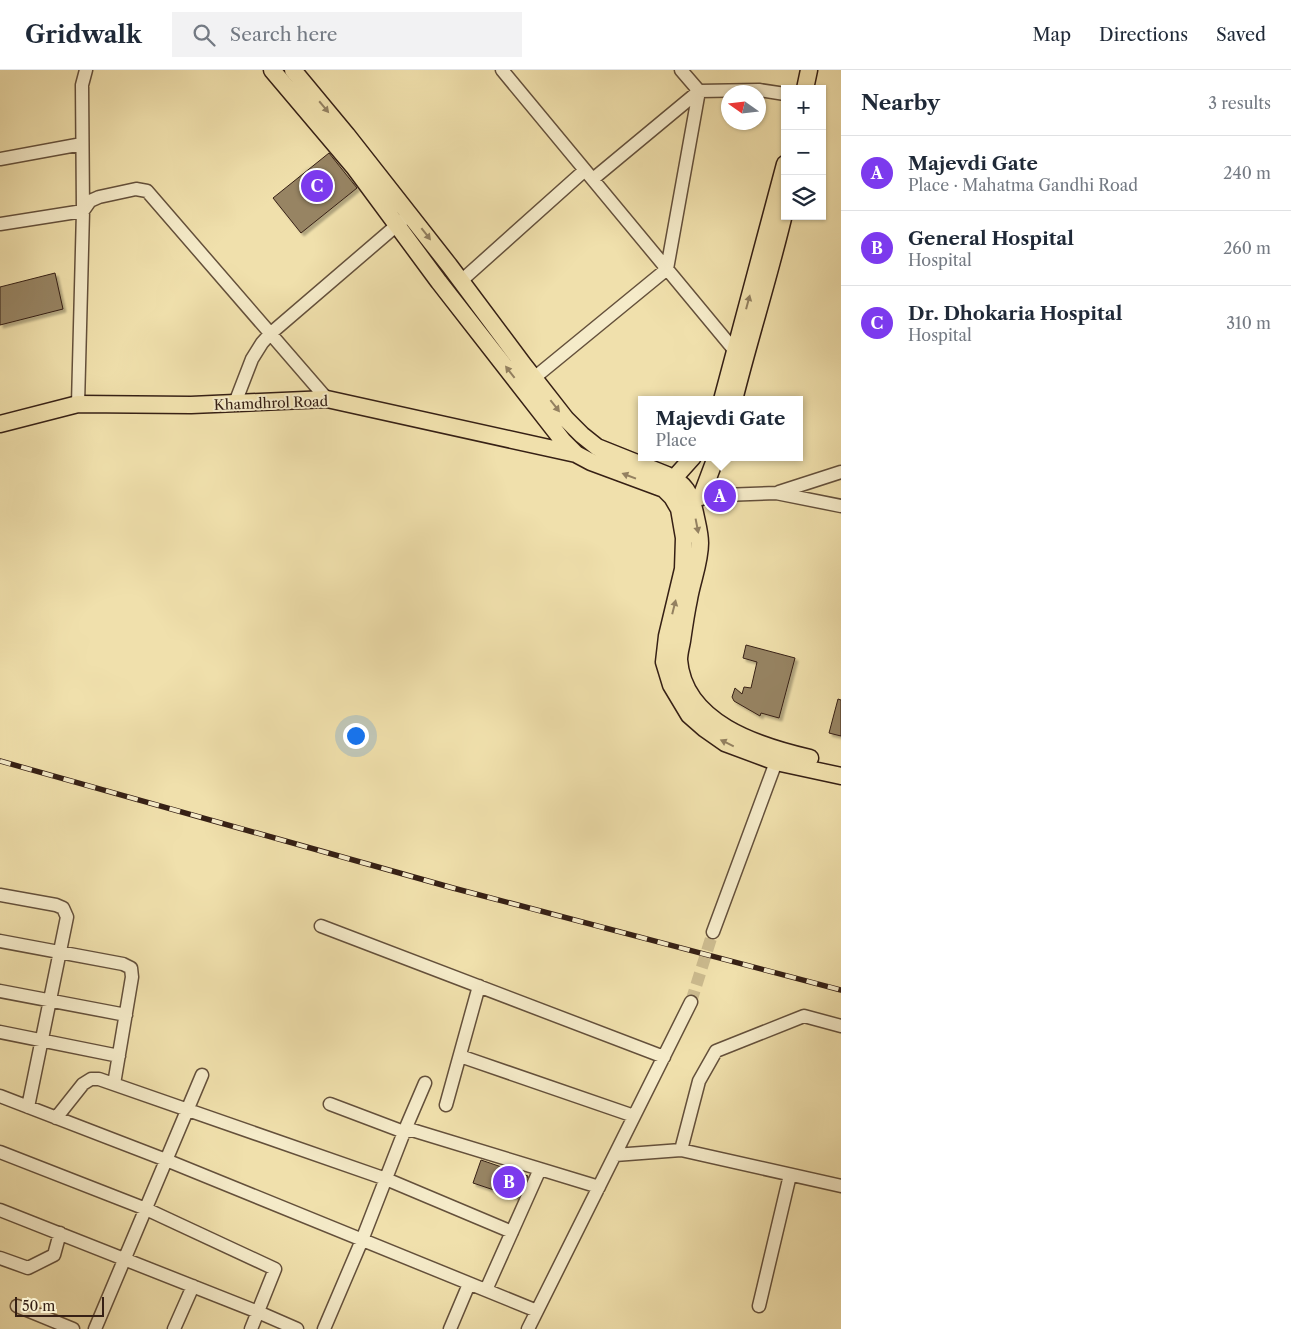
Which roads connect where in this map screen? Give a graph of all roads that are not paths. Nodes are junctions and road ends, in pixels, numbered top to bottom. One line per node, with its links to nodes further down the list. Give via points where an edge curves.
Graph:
1 (86, 70): 12 (street, via 82,84)
2 (272, 70): 20 (main road, via 354,167)
3 (293, 70): 17 (main road, one-way to 17)
4 (502, 70): 14 (street)
5 (681, 70): 10 (street)
6 (809, 70): 8 (main road)
7 (818, 70): 9 (main road)
8 (806, 85)
9 (815, 85)
10 (699, 91): 11 (street, via 759,90); 14 (street); 21 (street)
11 (781, 93)
12 (82, 144): 13 (street); 16 (street)
13 (0, 159)
14 (589, 175): 21 (street); 22 (street)
15 (782, 175): 24 (main road, one-way to 15)
16 (83, 211): 19 (street); 23 (street, via 90,201 99,197 136,189 147,191); 30 (street)
17 (410, 214): 20 (street); 22 (main road, one-way to 22)
18 (783, 220): 27 (main road)
19 (0, 224)
20 (397, 225): 23 (street); 33 (main road, one-way to 20)
21 (667, 269): 24 (street); 25 (street)
22 (461, 281): 25 (main road)
23 (270, 334): 28 (street); 29 (street, via 252,359)
24 (735, 351): 26 (main road)
25 (534, 378): 32 (main road, one-way to 32, via 566,420)
26 (723, 396)
27 (735, 396)
28 (327, 400): 29 (main road, Khamdhrol Road); 33 (main road, Khamdhrol Road)
29 (234, 403): 30 (main road, Khamdhrol Road)
30 (78, 404): 31 (main road, Khamdhrol Road)
31 (0, 424)
32 (597, 447): 33 (main road); 37 (main road, via 655,469)
33 (576, 454): 37 (main road, one-way to 33)
34 (690, 461): 37 (main road)
35 (714, 461): 39 (main road)
36 (841, 472): 38 (street)
37 (670, 488): 39 (main road, via 683,486); 41 (main road, one-way to 37, via 725,743 705,730 689,715 671,684 664,662 683,569 684,538)
38 (776, 493): 39 (street); 40 (street)
39 (696, 496): 42 (main road, one-way to 42, via 699,555 679,658 688,691 718,723 737,734 764,746)
40 (841, 506)
41 (776, 762): 43 (main road); 46 (street)
42 (841, 766)
43 (841, 776)
44 (0, 895): 48 (street, via 63,908 67,917)
45 (321, 926): 49 (street)
46 (714, 932)
47 (0, 941): 48 (street)
48 (59, 952): 51 (street); 53 (street, via 131,968)
49 (479, 986): 58 (street); 59 (street)
50 (0, 991): 51 (street)
51 (50, 1000): 53 (street); 56 (street)
52 (691, 1002): 59 (street)
53 (126, 1015): 57 (street)
54 (841, 1026): 71 (street, via 804,1016 716,1051 699,1081)
55 (0, 1032): 56 (street)
56 (42, 1041): 57 (street); 66 (street)
57 (119, 1056): 62 (street)
58 (460, 1056): 65 (street); 68 (street)
59 (664, 1057): 68 (street)
60 (202, 1075): 67 (street)
61 (425, 1083): 70 (street)
62 (114, 1084): 67 (street); 69 (street, via 99,1079 83,1084)
63 (0, 1096): 66 (street)
64 (330, 1104): 70 (street)
65 (446, 1105)
66 (28, 1107): 69 (street)
67 (187, 1110): 74 (street); 77 (street)
68 (634, 1116): 73 (street)
69 (56, 1118): 74 (street)
70 (404, 1132): 75 (street, via 412,1130); 77 (street)
71 (681, 1150): 73 (street); 76 (street)
72 (0, 1152): 81 (street)
73 (615, 1154): 79 (street)
74 (166, 1160): 81 (street); 84 (street)
75 (540, 1169): 79 (street); 82 (street)
76 (790, 1175): 78 (street); 91 (street)
77 (386, 1179): 82 (street); 84 (street)
78 (841, 1186)
79 (599, 1187): 92 (street)
80 (0, 1210): 83 (street)
81 (146, 1210): 86 (street); 93 (street, via 275,1269)
82 (512, 1232): 89 (street)
83 (60, 1233): 85 (street, via 54,1255 28,1268); 86 (street)
84 (362, 1240): 87 (street); 100 (street)
85 (0, 1258)
86 (125, 1259): 88 (street); 96 (street)
87 (469, 1284): 89 (street); 101 (street)
88 (193, 1286): 93 (street); 97 (street)
89 (486, 1290): 92 (street)
90 (17, 1306): 95 (street)
91 (759, 1306)
92 (537, 1311): 94 (street)
93 (258, 1312): 98 (street); 99 (street)
94 (533, 1328)
95 (73, 1329)
96 (96, 1329)
97 (174, 1329)
98 (251, 1329)
99 (297, 1329)
100 (324, 1329)
101 (450, 1329)

